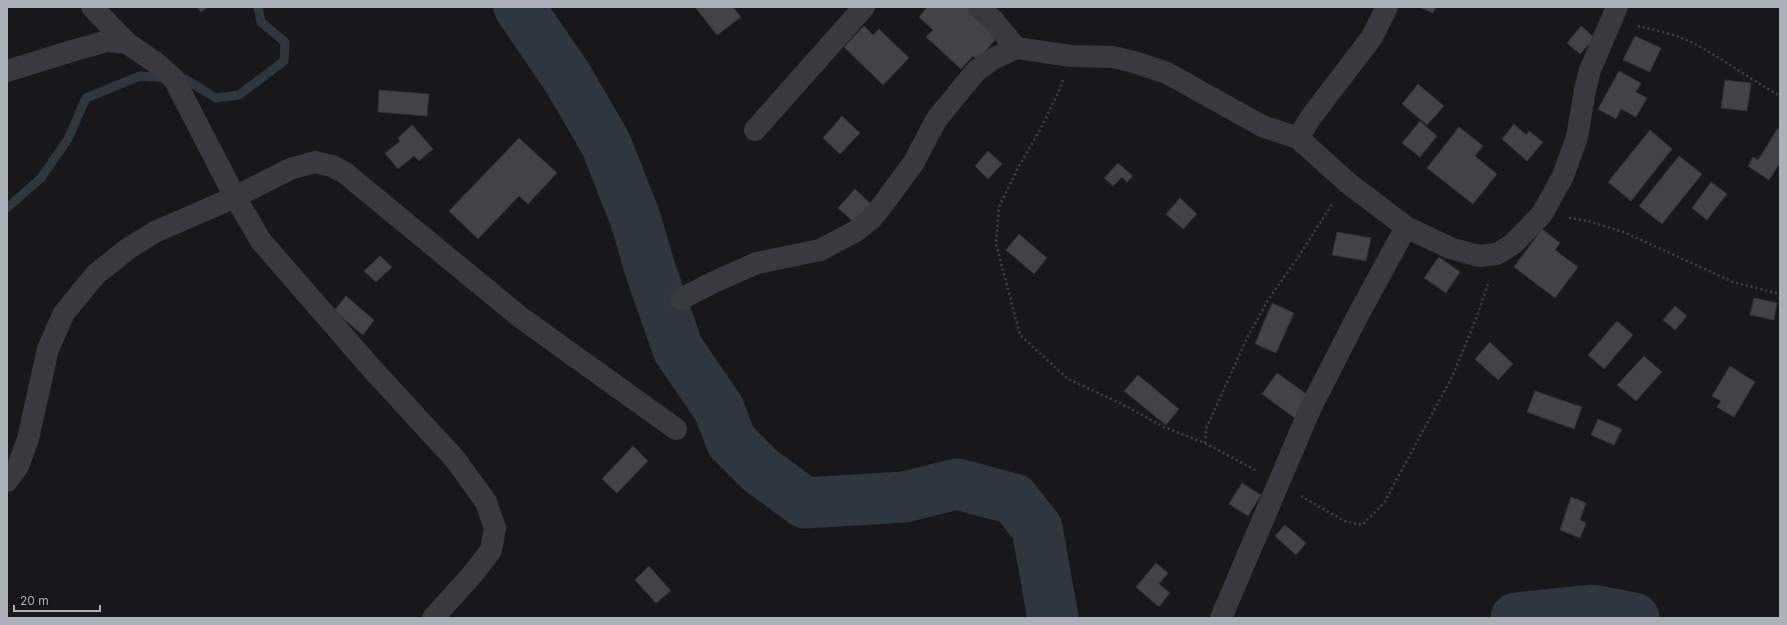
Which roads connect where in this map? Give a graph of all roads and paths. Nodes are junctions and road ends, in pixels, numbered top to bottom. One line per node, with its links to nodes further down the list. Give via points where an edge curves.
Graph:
1 (92, 7): 6 (street)
2 (864, 7): 11 (street)
3 (979, 7): 7 (street)
4 (1387, 7): 12 (street, via 1372,37)
5 (1613, 14): 10 (path, via 1689,41); 15 (street, via 1590,70 1572,150)
6 (127, 43): 9 (street, via 108,41); 14 (street, via 174,79)
7 (1016, 48): 8 (street); 19 (street, via 976,70 936,120 914,162 884,203 872,219 856,231 820,250 757,263)
8 (1071, 56): 12 (street, via 1113,57 1167,73 1262,126); 21 (path, via 1058,93 999,207 996,244 1020,335 1068,380 1122,404 1164,427)
9 (7, 71)
10 (1780, 96)
11 (755, 130)
12 (1298, 138): 13 (street)
13 (1348, 183): 16 (street); 21 (path, via 1268,300 1223,390 1206,429)
14 (234, 197): 20 (street, via 290,169 315,162 332,166 375,197 520,317); 22 (street, via 155,232 129,248 96,274 64,313 48,349 28,439 18,466); 24 (street, via 261,241 373,370 455,458 486,502 495,528 491,550)
15 (1542, 214): 17 (street, via 1513,244); 18 (path, via 1588,221 1626,233 1733,282)
16 (1406, 227): 17 (street, via 1450,248 1479,256); 23 (street, via 1314,400)
17 (1498, 254): 23 (path, via 1452,378 1384,503 1362,525 1344,521)
18 (1780, 294)
19 (681, 299)
20 (676, 429)
21 (1205, 443): 23 (path)
22 (7, 481)
23 (1278, 482): 25 (street)
24 (433, 618)
25 (1221, 618)

